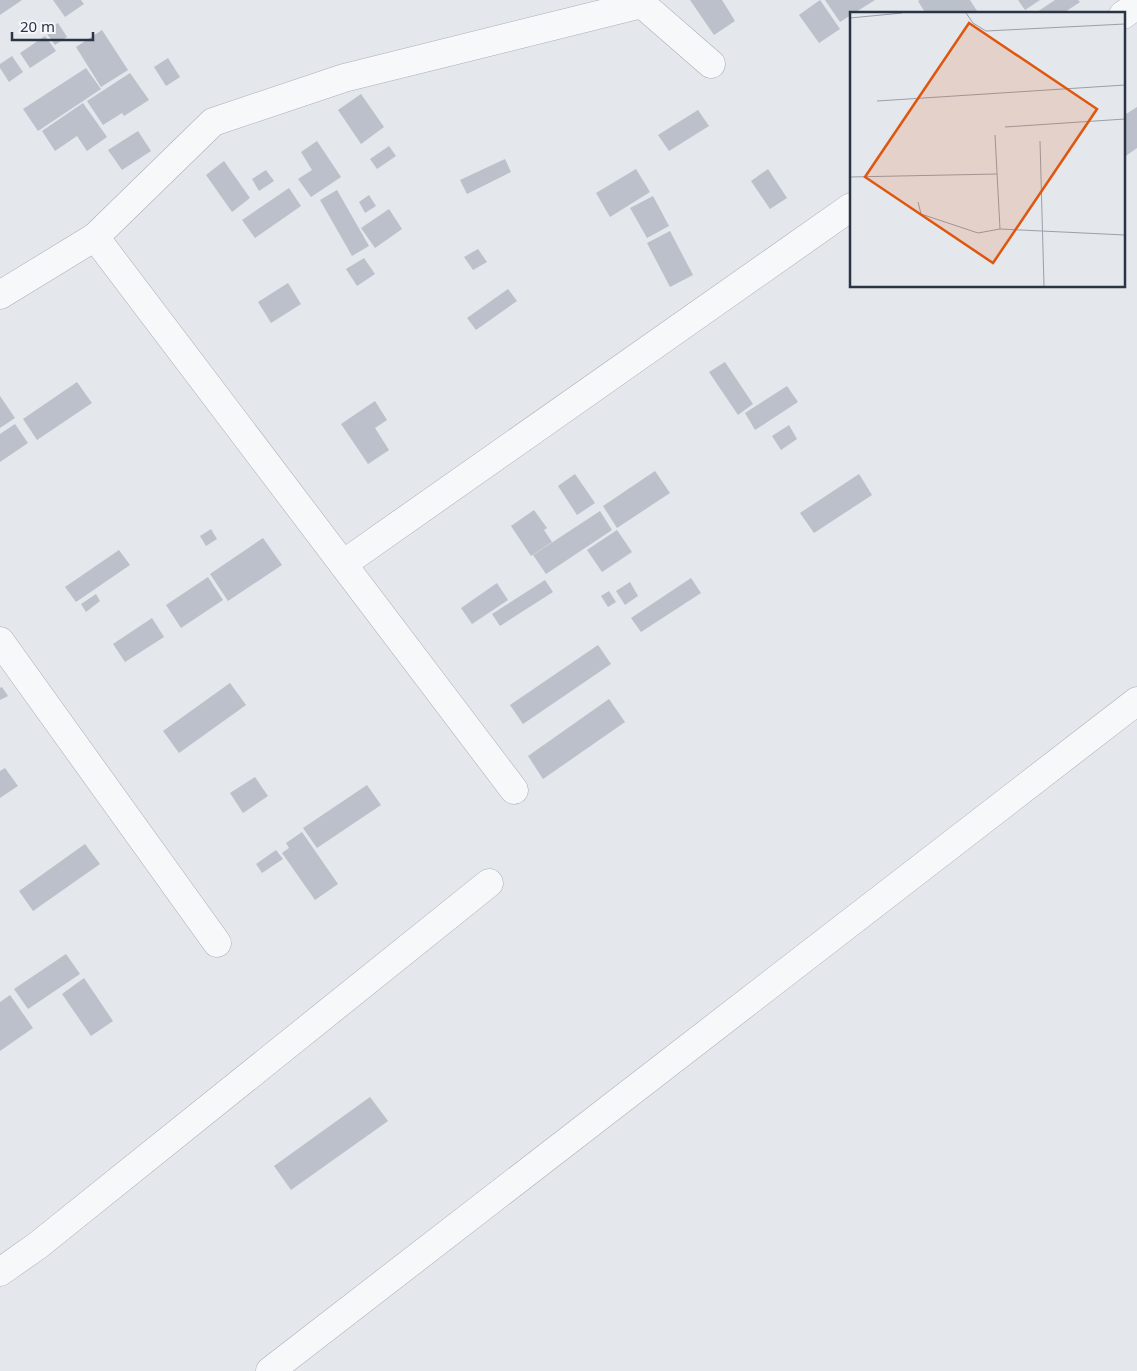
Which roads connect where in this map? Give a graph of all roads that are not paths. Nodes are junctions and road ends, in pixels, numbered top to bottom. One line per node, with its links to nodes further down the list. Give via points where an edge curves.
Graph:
1 (1137, 5): 2 (street)
2 (1124, 14)
3 (711, 64): 5 (street, via 642,4 344,78 212,122)
4 (850, 207): 7 (street)
5 (95, 237): 6 (street); 7 (street)
6 (0, 295)
7 (343, 564): 10 (street)
8 (0, 641): 12 (street)
9 (1137, 701): 14 (street)
10 (514, 790)
11 (489, 883): 13 (street, via 37,1246)
12 (217, 943)
13 (0, 1272)
14 (270, 1371)

